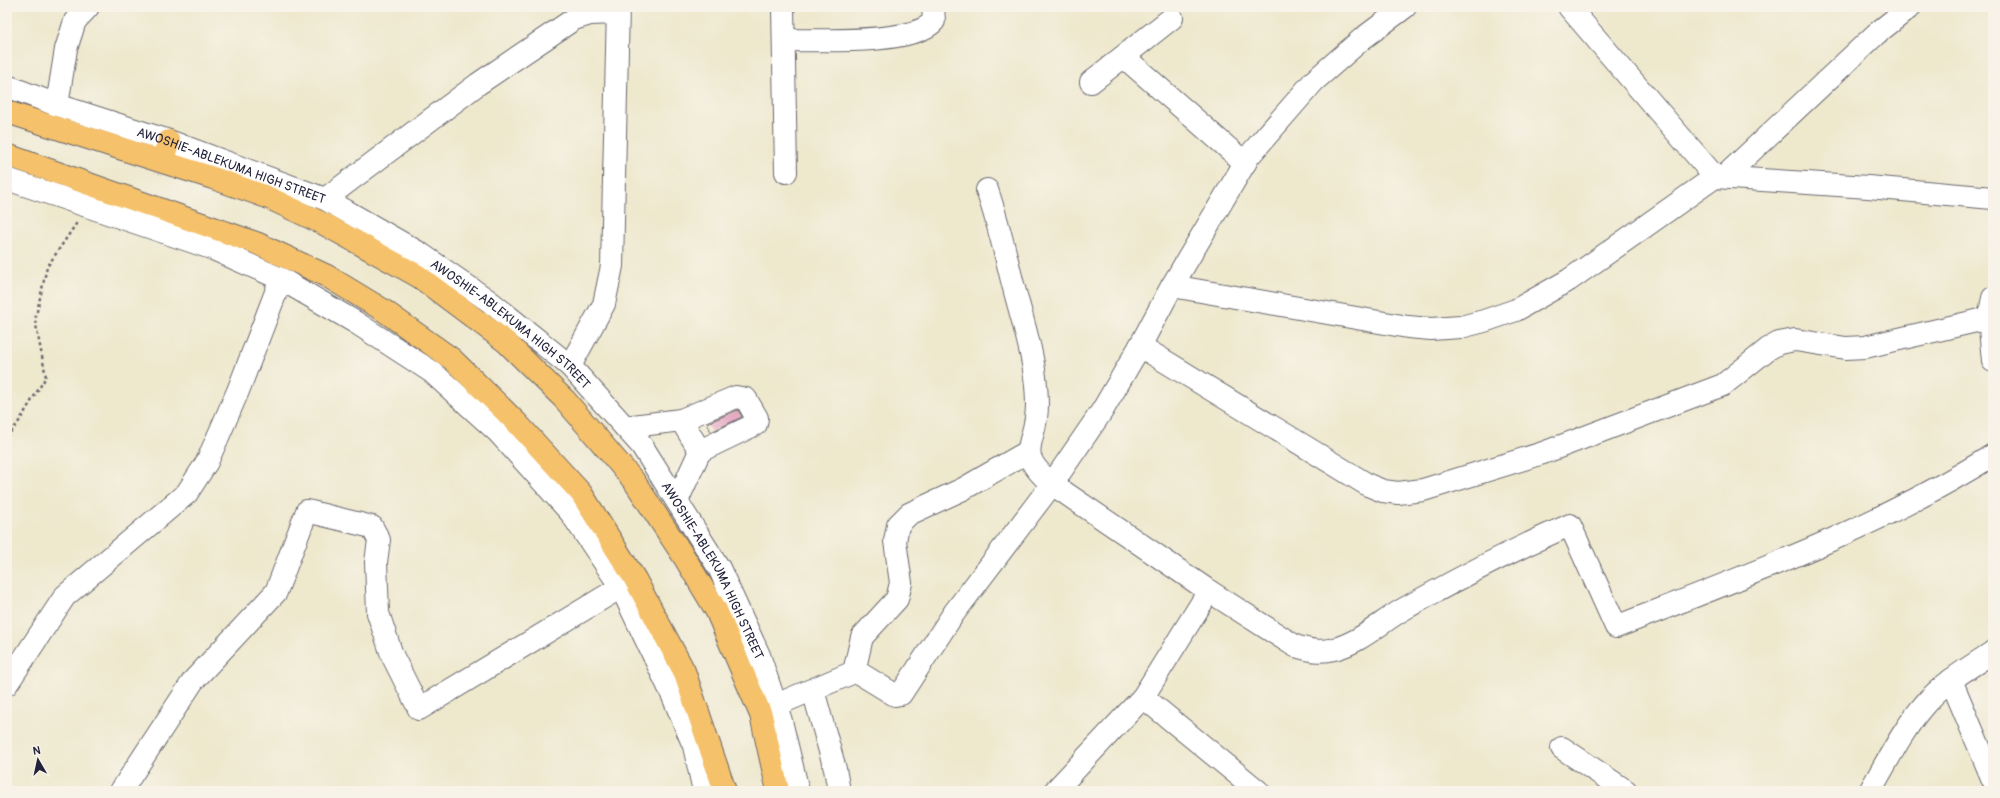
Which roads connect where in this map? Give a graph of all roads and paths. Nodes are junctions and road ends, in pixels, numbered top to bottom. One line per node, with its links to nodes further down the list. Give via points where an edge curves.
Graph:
1 (88, 7): 14 (street, via 75,21 66,49)
2 (783, 7): 10 (street)
3 (933, 7): 10 (street, via 934,21 930,26 899,36 867,40)
4 (1405, 7): 19 (street, via 1362,39 1314,81)
5 (1569, 7): 21 (street)
6 (1910, 7): 21 (street, via 1876,34)
7 (618, 10): 8 (street, via 590,14); 32 (street, via 612,266 604,304)
8 (570, 13): 25 (street)
9 (1172, 18): 11 (street)
10 (784, 40): 20 (street)
11 (1124, 57): 12 (street); 19 (street)
12 (1091, 82)
13 (7, 86): 14 (street, AWOSHIE-ABLEKUMA HIGH STREET)
14 (57, 105): 16 (street, AWOSHIE-ABLEKUMA HIGH STREET)
15 (7, 112): 18 (main road, AWOSHIE-ABLEKUMA HIGH STREET)
16 (169, 141): 18 (main road); 25 (street, AWOSHIE-ABLEKUMA HIGH STREET)
17 (7, 155): 54 (main road, via 256,243 313,269 383,310 452,359 517,423 581,493 627,566 684,671)
18 (162, 161): 55 (main road, AWOSHIE-ABLEKUMA HIGH STREET, via 267,197 324,224 418,276 506,342 565,400 634,481 716,610 761,715)
19 (1245, 163): 28 (street)
20 (786, 172)
21 (1719, 177): 24 (street, via 1868,186); 28 (street, via 1562,284 1516,310 1461,327 1408,327)
22 (7, 179): 26 (street)
23 (987, 190): 36 (street, via 1000,228 1035,377 1037,406)
24 (1993, 198)
25 (325, 199): 32 (street, AWOSHIE-ABLEKUMA HIGH STREET, via 427,258 489,301)
26 (88, 206): 27 (street, via 211,248); 35 (path, via 47,267 35,320 46,377)
27 (281, 279): 41 (street, via 355,322 432,372 474,409 571,513); 46 (street, via 238,391 207,462 187,493 65,596)
28 (1172, 286): 30 (street)
29 (1991, 308): 30 (street, via 1865,347 1846,348 1796,340 1779,343 1722,386 1543,452 1423,490 1398,493 1368,485); 31 (street)
30 (1140, 346): 39 (street, via 1102,411)
31 (1993, 361)
32 (570, 366): 34 (street, AWOSHIE-ABLEKUMA HIGH STREET)
33 (681, 420): 34 (street); 37 (street); 37 (street, via 736,397 746,399 757,418 756,424)
34 (625, 427): 40 (street, AWOSHIE-ABLEKUMA HIGH STREET, via 642,446)
35 (7, 437)
36 (1029, 450): 39 (street, via 1031,462); 44 (street, via 963,489 909,514 898,525 895,541 901,583 897,599 862,637)
37 (700, 451): 40 (street)
38 (1993, 454): 42 (street, via 1958,477 1804,553 1616,627 1570,525 1502,557 1400,611 1356,640 1334,649 1309,651 1295,646)
39 (1052, 484): 42 (street); 44 (street, via 954,613 901,694 895,695)
40 (677, 501): 49 (street, AWOSHIE-ABLEKUMA HIGH STREET, via 718,568 759,655)
41 (621, 587): 52 (street, via 419,709 392,655 378,612 376,562 379,540 372,527 307,511 276,592 193,681); 53 (street, via 694,746)
42 (1209, 591): 48 (street)
43 (1993, 652): 45 (street)
44 (854, 672): 47 (street)
45 (1951, 680): 51 (street); 61 (street, via 1926,703 1909,725)
46 (7, 684)
47 (813, 690): 49 (street); 57 (street)
48 (1143, 697): 58 (street); 59 (street)
49 (776, 705): 56 (street, AWOSHIE-ABLEKUMA HIGH STREET)
50 (1562, 748): 60 (street)
51 (1993, 780)
52 (121, 791)
53 (704, 791)
54 (725, 791)
55 (778, 791)
56 (798, 791)
57 (839, 791)
58 (1055, 791)
59 (1258, 791)
60 (1626, 791)
61 (1870, 791)

